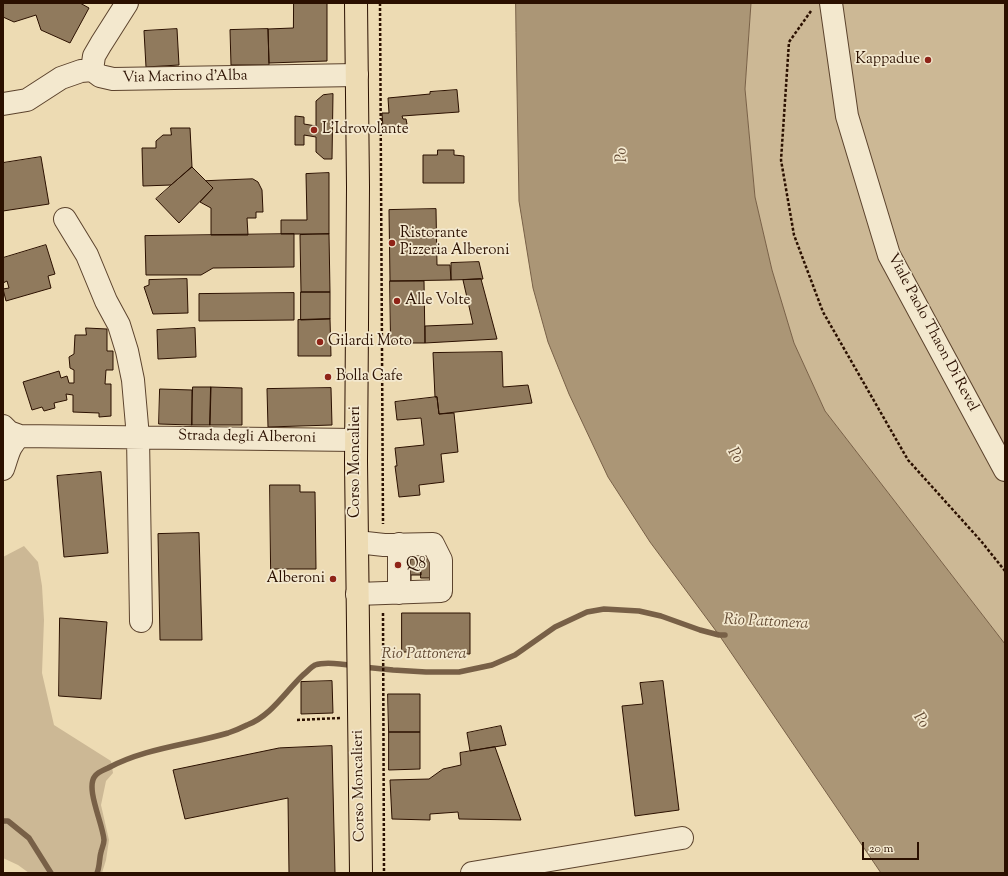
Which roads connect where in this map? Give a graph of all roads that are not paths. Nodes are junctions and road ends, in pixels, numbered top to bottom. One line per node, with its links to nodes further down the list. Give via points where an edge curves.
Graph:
1 (127, 3): 4 (street, via 94,56)
2 (356, 3): 5 (main road, Corso Moncalieri)
3 (822, 6): 12 (street, Viale Paolo Thaon Di Revel, via 847,116 889,255)
4 (92, 70): 5 (street, Via Macrino d'Alba, via 100,76 113,79); 6 (street, via 61,78 27,100)
5 (357, 76): 10 (main road, Corso Moncalieri)
6 (3, 104)
7 (65, 219): 9 (street, via 87,255 119,325 133,380)
8 (11, 431): 9 (street, Strada degli Alberoni); 11 (street, Strada degli Alberoni, via 13,442)
9 (138, 437): 10 (street, Strada degli Alberoni); 17 (street)
10 (356, 440): 13 (main road, Corso Moncalieri)
11 (3, 469)
12 (1005, 470)
13 (357, 542): 14 (street); 16 (main road, Corso Moncalieri)
14 (391, 544): 15 (street); 15 (street, via 433,544 441,560 441,591)
15 (391, 593): 16 (street)
16 (357, 594): 19 (main road, Corso Moncalieri)
17 (141, 621)
18 (682, 838): 20 (street)
19 (361, 873)
20 (472, 873)

